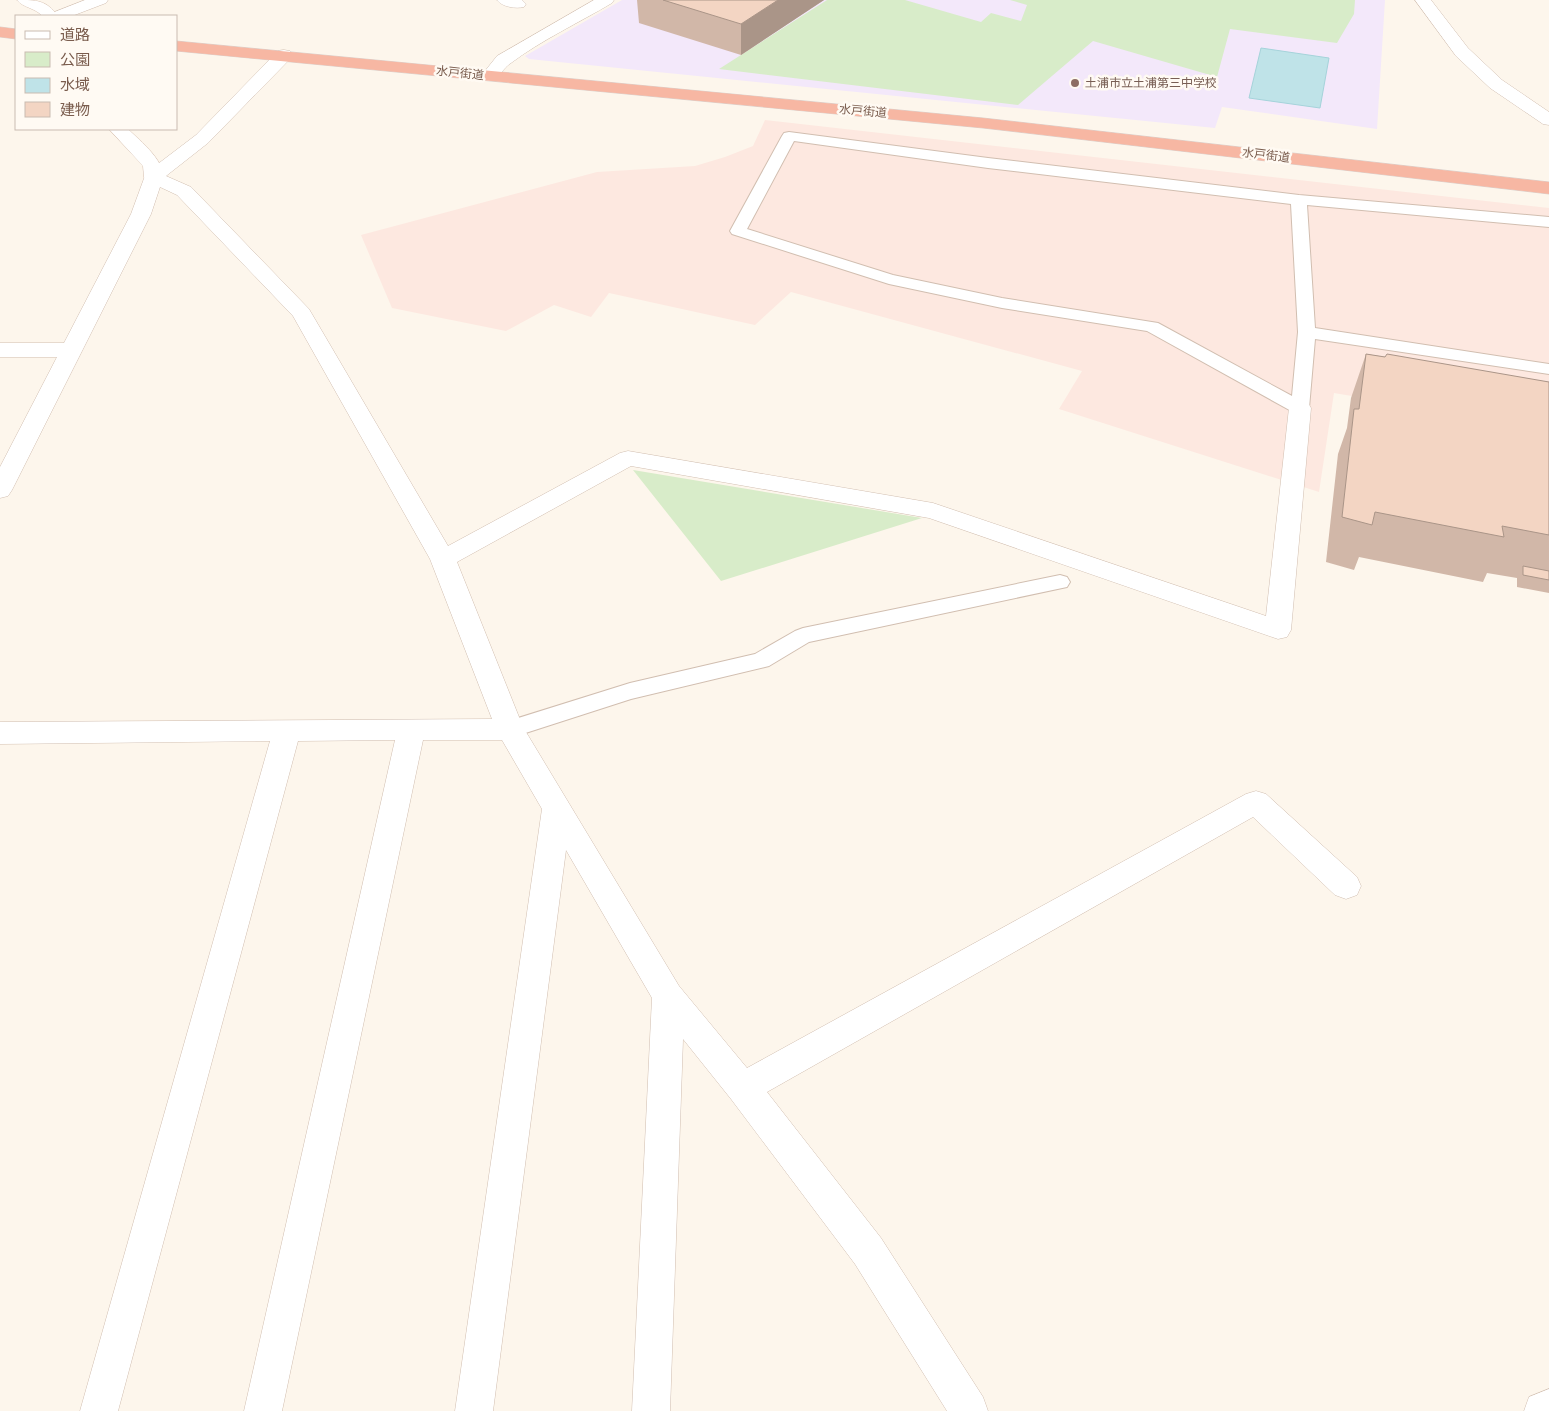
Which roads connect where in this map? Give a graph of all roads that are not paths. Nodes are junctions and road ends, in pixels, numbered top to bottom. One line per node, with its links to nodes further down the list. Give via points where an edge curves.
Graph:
1 (26, 0): 5 (street, via 45,9)
2 (100, 0): 6 (street)
3 (606, 0): 11 (street, via 503,60)
4 (1423, 0): 12 (street, via 1469,58 1496,84)
5 (49, 15)
6 (61, 15)
7 (0, 32): 8 (highway)
8 (15, 34)
9 (178, 46): 10 (highway, 水戸街道)
10 (284, 55): 11 (highway, 水戸街道); 14 (street, via 202,139)
11 (490, 76): 15 (highway, 水戸街道, via 983,122)
12 (1549, 120)
13 (119, 130): 14 (street, via 152,166)
14 (153, 177): 20 (street, via 141,214); 24 (street, via 184,191 302,313)
15 (1549, 188)
16 (1299, 200): 17 (lane); 18 (lane); 22 (lane, via 789,136 738,231 889,278 1002,303 1152,327)
17 (1549, 222)
18 (1307, 332): 21 (lane); 22 (lane)
19 (0, 350): 20 (street)
20 (73, 350): 23 (street)
21 (1549, 369)
22 (1300, 408): 24 (street, via 1278,630 933,511 628,458)
23 (0, 490)
24 (443, 559): 27 (street)
25 (1060, 582): 27 (lane, via 803,636 761,660 630,691)
26 (411, 730): 27 (street); 28 (street); 36 (street)
27 (510, 730): 30 (street)
28 (287, 731): 29 (street); 35 (street)
29 (0, 733)
30 (556, 808): 32 (street); 37 (street)
31 (1346, 886): 33 (street, via 1256,802)
32 (668, 996): 33 (street); 38 (street)
33 (743, 1088): 39 (street, via 868,1251)
34 (1549, 1408): 40 (street)
35 (99, 1411)
36 (263, 1411)
37 (474, 1411)
38 (651, 1411)
39 (969, 1411)
40 (1543, 1411)

